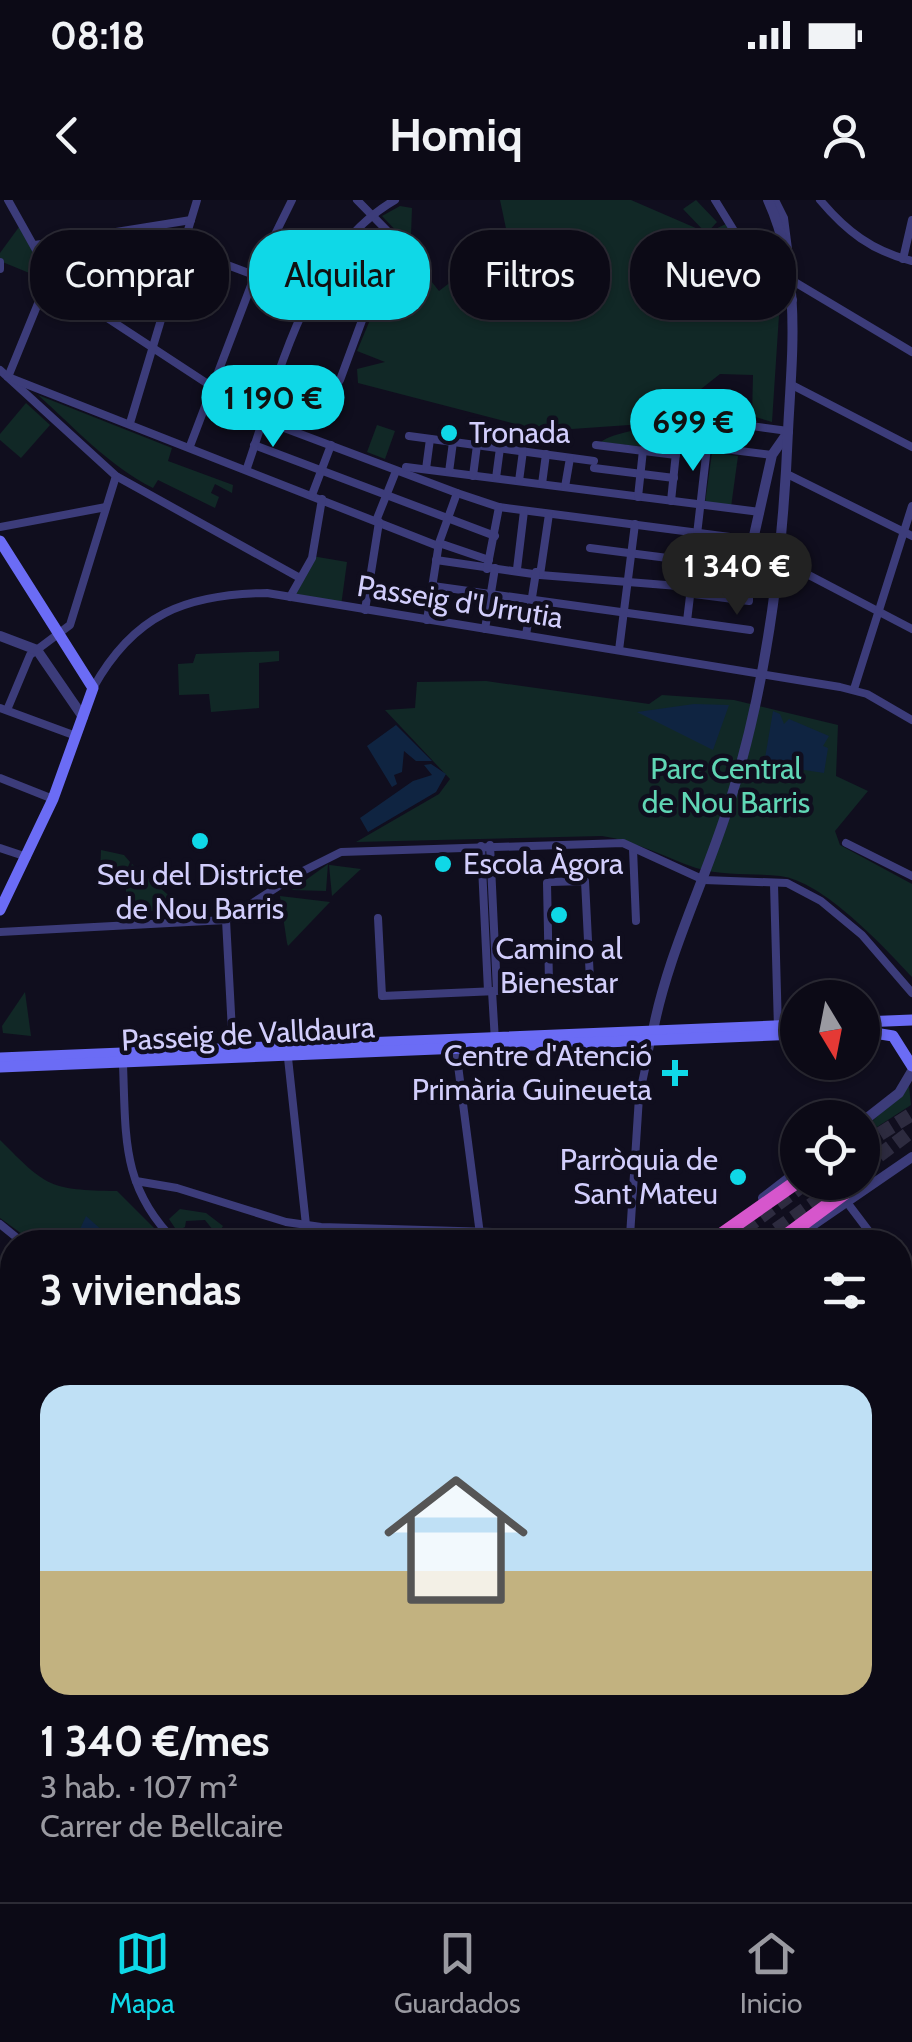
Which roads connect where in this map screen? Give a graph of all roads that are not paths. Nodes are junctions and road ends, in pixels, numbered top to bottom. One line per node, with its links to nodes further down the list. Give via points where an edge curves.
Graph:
1 (8, 200): 20 (street)
2 (197, 200): 10 (street)
3 (292, 200): 14 (street)
4 (357, 200): 9 (street)
5 (395, 200): 9 (street)
6 (715, 200): 17 (street)
7 (775, 200): 18 (street); 19 (street)
8 (820, 200): 21 (street, via 869,246)
9 (371, 214): 15 (street); 16 (street)
10 (191, 220): 12 (street); 13 (street)
11 (912, 220): 21 (street)
12 (129, 230)
13 (188, 230)
14 (277, 230)
15 (356, 230)
16 (387, 230)
17 (733, 230)
18 (782, 230)
19 (786, 230)
20 (30, 237)
21 (907, 260)
22 (796, 283): 31 (street)
23 (249, 292): 36 (street)
24 (31, 320): 33 (street)
25 (110, 320): 30 (street)
26 (159, 320): 30 (street)
27 (301, 320): 37 (street)
28 (362, 320): 34 (street)
29 (793, 320): 35 (street)
30 (151, 347): 36 (street); 38 (street)
31 (912, 352)
32 (0, 370): 33 (street)
33 (8, 377): 38 (street); 65 (street)
34 (340, 380)
35 (792, 385): 39 (street); 49 (street)
36 (214, 387): 37 (street); 45 (street)
37 (264, 420): 43 (street); 46 (street)
38 (130, 423): 45 (street)
39 (788, 431): 48 (street, via 701,419); 55 (street); 64 (street)
40 (409, 436): 41 (street)
41 (430, 439): 42 (street); 59 (street)
42 (453, 442): 47 (street); 62 (street)
43 (254, 445): 58 (street); 60 (street)
44 (596, 445): 51 (street)
45 (190, 446): 58 (street)
46 (331, 446): 60 (street); 61 (street)
47 (477, 446): 50 (street); 66 (street)
48 (702, 446): 54 (street, via 677,443); 55 (street); 79 (street)
49 (912, 447)
50 (500, 448): 52 (street); 67 (street)
51 (643, 450): 54 (street); 63 (street)
52 (523, 451): 53 (street); 69 (street)
53 (546, 454): 56 (street); 71 (street)
54 (676, 455): 68 (street)
55 (772, 455): 70 (street)
56 (570, 458): 63 (street); 72 (street)
57 (406, 467): 59 (street)
58 (246, 468): 76 (street)
59 (426, 469): 62 (street)
60 (321, 470): 75 (street); 76 (street)
61 (396, 470): 74 (street); 75 (street)
62 (449, 472): 66 (street)
63 (641, 474): 68 (street); 77 (street)
64 (787, 474): 73 (street); 91 (street)
65 (116, 476): 81 (street); 105 (street)
66 (473, 476): 67 (street)
67 (496, 478): 69 (street)
68 (674, 478): 78 (street)
69 (519, 481): 71 (street)
70 (766, 483): 73 (street); 84 (street)
71 (542, 484): 72 (street)
72 (566, 487): 77 (street)
73 (786, 488): 99 (street)
74 (457, 493): 82 (street); 86 (street)
75 (385, 496): 86 (street); 87 (street)
76 (317, 497): 87 (street); 105 (street, via 312,558)
77 (638, 497): 78 (street)
78 (671, 501): 79 (street)
79 (698, 504): 84 (street); 90 (street)
80 (912, 506): 91 (street)
81 (106, 507): 89 (street); 120 (street, via 72,620)
82 (499, 508): 83 (street); 92 (street)
83 (524, 510): 85 (street); 103 (street)
84 (760, 512): 93 (street)
85 (549, 514): 88 (street); 104 (street)
86 (447, 518): 92 (street); 94 (street)
87 (378, 522): 94 (street); 112 (street)
88 (635, 524): 90 (street); 97 (street)
89 (0, 527)
90 (696, 532): 93 (street); 100 (street)
91 (908, 534): 113 (street)
92 (495, 536): 101 (street)
93 (753, 540): 99 (street)
94 (439, 545): 98 (street); 101 (street)
95 (590, 548): 97 (street)
96 (2, 549): 120 (main road)
97 (631, 554): 100 (street); 106 (street)
98 (436, 560): 101 (street); 107 (street)
99 (780, 560): 113 (street); 125 (street)
100 (693, 562): 102 (street); 108 (street)
101 (490, 565): 103 (street); 109 (street)
102 (753, 569)
103 (517, 570): 104 (street)
104 (538, 574): 106 (street); 111 (street)
105 (300, 578): 110 (street)
106 (627, 583): 108 (street); 114 (street)
107 (433, 586): 109 (street); 115 (street)
108 (693, 590): 108 (street, via 749,601 749,596); 116 (street)
109 (490, 594): 111 (street); 117 (street)
110 (290, 597): 112 (street, Passeig d'Urrutia); 126 (street, Passeig d'Urrutia, via 205,598 158,614 114,654)
111 (532, 602): 114 (street); 121 (street)
112 (364, 610): 115 (street, Passeig d'Urrutia)
113 (879, 611): 118 (street); 127 (street)
114 (623, 612): 116 (street); 124 (street)
115 (427, 620): 117 (street, Passeig d'Urrutia)
116 (688, 622): 119 (street)
117 (485, 629): 121 (street, Passeig d'Urrutia)
118 (912, 629)
119 (750, 630)
120 (59, 635): 123 (street); 126 (main road)
121 (526, 635): 124 (street, Passeig d'Urrutia)
122 (0, 636): 123 (street)
123 (36, 650): 128 (street); 129 (street)
124 (618, 650): 125 (street, Passeig d'Urrutia)
125 (763, 672): 127 (street, Passeig d'Urrutia); 140 (street)
126 (93, 688): 129 (main road)
127 (854, 690): 130 (street, Passeig d'Urrutia)
128 (4, 709): 131 (street)
129 (83, 717): 131 (main road)
130 (912, 720)
131 (76, 736): 133 (main road)
132 (0, 778): 133 (street)
133 (54, 799): 138 (main road)
134 (846, 843): 139 (street)
135 (486, 846): 137 (street, via 592,841); 145 (street, via 342,852); 148 (street)
136 (0, 848): 138 (street)
137 (633, 849): 140 (street); 146 (street)
138 (27, 857): 143 (main road)
139 (912, 876)
140 (704, 880): 142 (street); 156 (street, via 676,945)
141 (549, 883): 141 (street, via 549,983 590,980 585,881)
142 (774, 884): 149 (street, via 786,883 820,901 862,935); 153 (street)
143 (1, 908)
144 (378, 918): 148 (street, Passeig de Valldaura, via 382,996)
145 (226, 920): 147 (street); 159 (street)
146 (636, 921)
147 (0, 932)
148 (490, 991): 157 (street)
149 (912, 993)
150 (912, 1020): 151 (main road)
151 (880, 1021)
152 (780, 1030): 153 (main road, Passeig de Valldaura)
153 (775, 1031): 154 (main road, Passeig de Valldaura); 156 (main road, Passeig de Valldaura)
154 (780, 1032)
155 (880, 1034): 164 (main road, via 893,1036)
156 (652, 1036): 157 (main road, Passeig de Valldaura); 178 (street, via 640,1097)
157 (495, 1044): 158 (main road, Passeig de Valldaura); 159 (main road, Passeig de Valldaura)
158 (456, 1050): 161 (main road, Passeig de Valldaura); 177 (street)
159 (234, 1056): 161 (main road, Passeig de Valldaura); 162 (main road, Passeig de Valldaura)
160 (0, 1058): 162 (main road, Passeig de Valldaura)
161 (288, 1058): 174 (street)
162 (123, 1060): 163 (main road, Passeig de Valldaura); 168 (street, via 127,1152)
163 (0, 1067)
164 (912, 1069): 165 (street, via 899,1093)
165 (880, 1108)
166 (912, 1157): 167 (street)
167 (880, 1176)
168 (136, 1181): 174 (street); 175 (street, via 138,1194)
169 (780, 1185): 179 (street)
170 (780, 1192): 180 (highway)
171 (841, 1200): 181 (highway)
172 (842, 1200): 182 (street)
173 (850, 1200): 183 (street)
174 (306, 1225): 176 (street)
175 (166, 1230)
176 (430, 1230)
177 (480, 1230)
178 (633, 1230)
179 (723, 1230)
180 (725, 1230)
181 (796, 1230)
182 (803, 1230)
183 (870, 1230)

